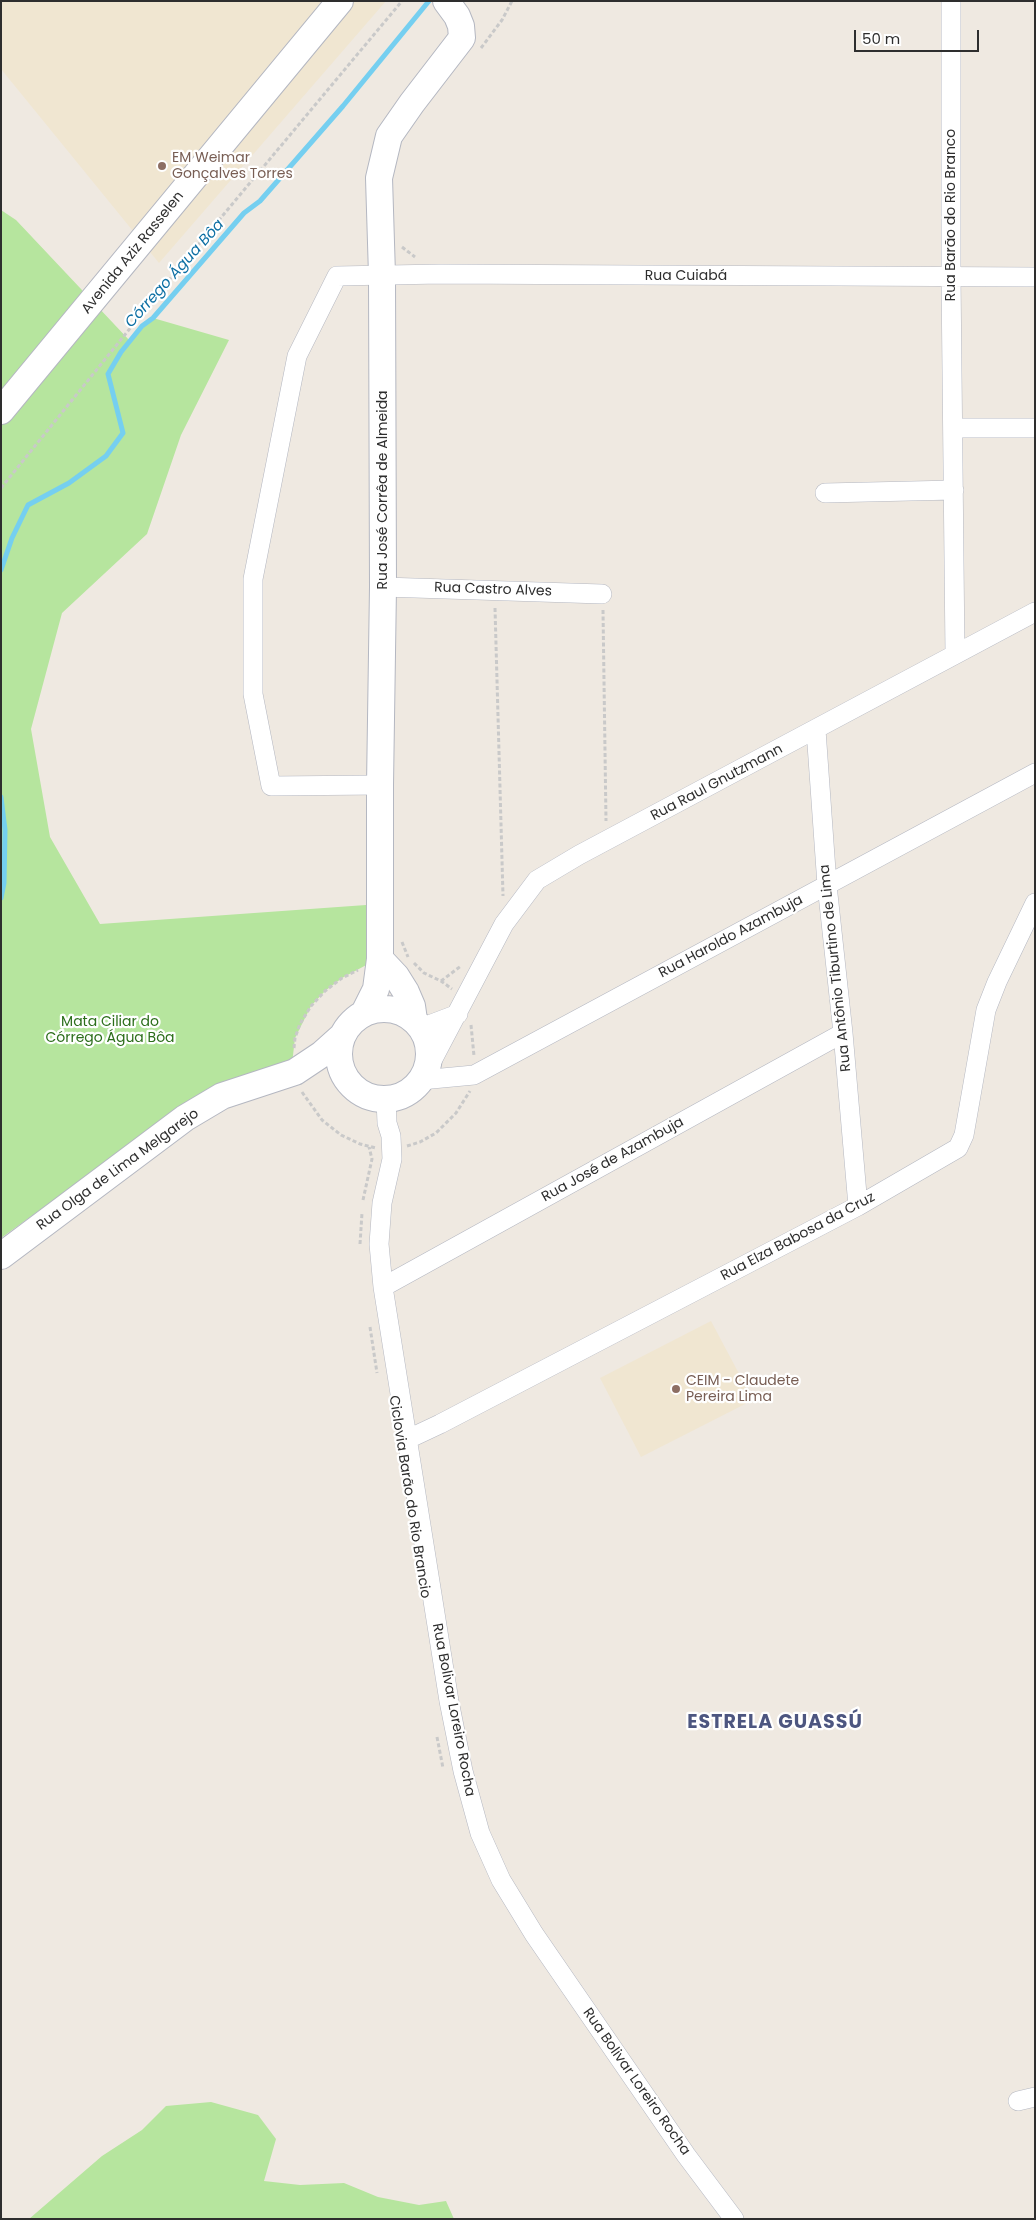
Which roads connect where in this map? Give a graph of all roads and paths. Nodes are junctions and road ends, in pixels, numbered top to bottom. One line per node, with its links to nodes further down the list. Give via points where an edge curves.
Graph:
1 (340, 1): 12 (street, Avenida Aziz Rasselen)
2 (402, 1): 15 (path)
3 (446, 1): 6 (street, via 457,16)
4 (512, 1): 6 (path, via 502,20)
5 (951, 1): 10 (street, Rua Barão do Rio Branco)
6 (467, 50): 9 (street, Rua José Corrêa de Almeida, via 412,103 389,136 379,178)
7 (397, 244): 8 (path)
8 (440, 274): 9 (street, Rua Cuiabá); 10 (street, Rua Cuiabá)
9 (382, 275): 18 (street, Rua José Corrêa de Almeida); 25 (street, Rua Cuiabá, via 338,276 297,356 253,579 253,694 272,786)
10 (951, 277): 11 (street, Rua Cuiabá); 13 (street, Rua Barão do Rio Branco)
11 (1035, 277)
12 (1, 411)
13 (953, 428): 14 (street); 16 (street, Rua Barão do Rio Branco)
14 (1035, 428)
15 (1, 488)
16 (954, 490): 17 (street); 22 (street, Rua Barão do Rio Branco)
17 (825, 492)
18 (383, 587): 19 (street, Rua Castro Alves); 25 (street, Rua José Corrêa de Almeida)
19 (494, 590): 20 (street, Rua Castro Alves); 29 (path)
20 (602, 594): 26 (path)
21 (1035, 612): 22 (street, Rua Raul Gnutzmann)
22 (955, 654): 23 (street, Rua Raul Gnutzmann)
23 (816, 730): 26 (street, Rua Raul Gnutzmann); 27 (street, Rua Antônio Tiburtino de Lima)
24 (1035, 773): 27 (street, Rua Haroldo Azambuja)
25 (380, 785): 30 (street, Rua José Corrêa de Almeida)
26 (607, 842): 29 (street, Rua Raul Gnutzmann, via 537,880)
27 (827, 885): 34 (street, Rua Antônio Tiburtino de Lima); 37 (street, Rua Haroldo Azambuja, via 474,1075)
28 (1035, 903): 40 (street, Rua Elza Babosa da Cruz, via 986,1010 964,1135 958,1148)
29 (504, 924): 32 (street, Rua Raul Gnutzmann)
30 (380, 959): 31 (street, Rua José Corrêa de Almeida, via 376,989); 33 (street, via 406,992)
31 (364, 1013): 33 (street, via 390,1009 403,1012); 35 (street, via 354,1019)
32 (458, 1014): 33 (street); 37 (street, Rua Raul Gnutzmann)
33 (418, 1024): 37 (street, via 430,1050)
34 (843, 1033): 40 (street, Rua Antônio Tiburtino de Lima); 43 (street, Rua José de Azambuja)
35 (341, 1037): 36 (street, Rua Olga de Lima Melgarejo); 38 (street, via 338,1061)
36 (293, 1073): 38 (street, Rua Olga de Lima Melgarejo); 41 (path, via 322,1120 341,1134 369,1147 372,1159 364,1190); 42 (street, Rua Olga de Lima Melgarejo, via 222,1096 185,1118)
37 (423, 1076): 39 (street, via 406,1094)
38 (349, 1083): 39 (street, via 366,1095)
39 (386, 1099): 43 (street, Rua Bolivar Loreiro Rocha, via 392,1160 382,1203 379,1244)
40 (858, 1206): 46 (street, Rua Elza Babosa da Cruz)
41 (360, 1248)
42 (1, 1256)
43 (383, 1288): 46 (street, Rua Bolivar Loreiro Rocha)
44 (369, 1317): 45 (path)
45 (378, 1375)
46 (406, 1440): 49 (street, Rua Bolivar Loreiro Rocha, via 449,1701 480,1833 501,1880 534,1934 686,2155)
47 (435, 1729): 48 (path)
48 (446, 1775)
49 (734, 2219)

